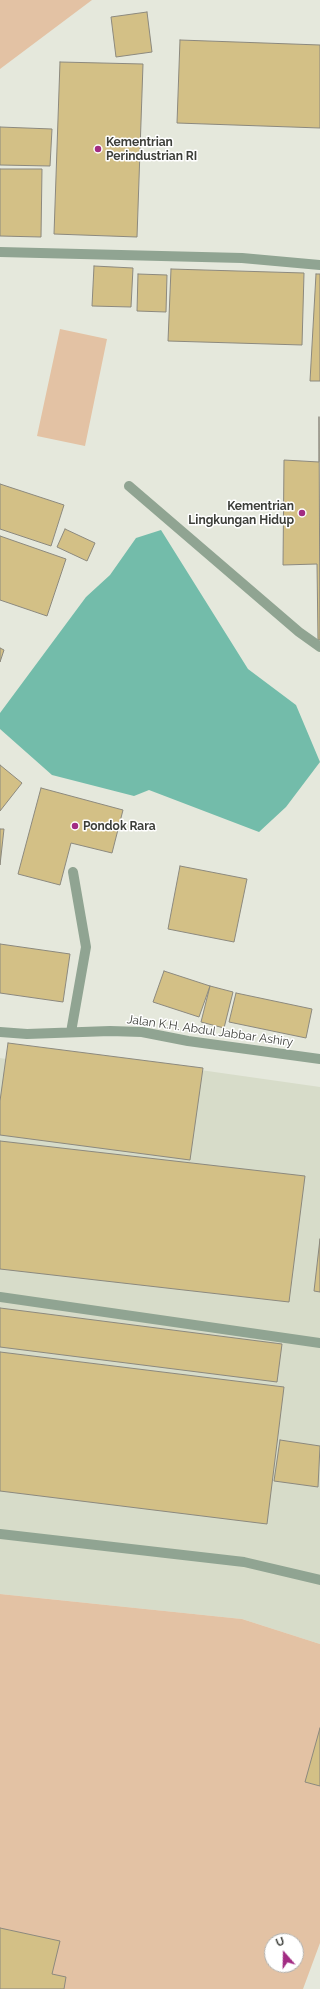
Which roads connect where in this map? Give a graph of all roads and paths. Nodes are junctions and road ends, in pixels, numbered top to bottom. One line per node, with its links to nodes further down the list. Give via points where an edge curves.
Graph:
1 (0, 252): 2 (street, via 242,258)
2 (320, 265)
3 (129, 486): 4 (street, via 298,632)
4 (320, 647)
5 (73, 872): 7 (street, via 86,947)
6 (0, 1032): 7 (street, Jalan K.H. Abdul Jabbar Ashiry)
7 (71, 1032): 8 (street, Jalan K.H. Abdul Jabbar Ashiry, via 142,1032)
8 (320, 1059)
9 (0, 1297): 10 (street)
10 (320, 1343)
11 (0, 1534): 12 (street, via 244,1562)
12 (320, 1580)

